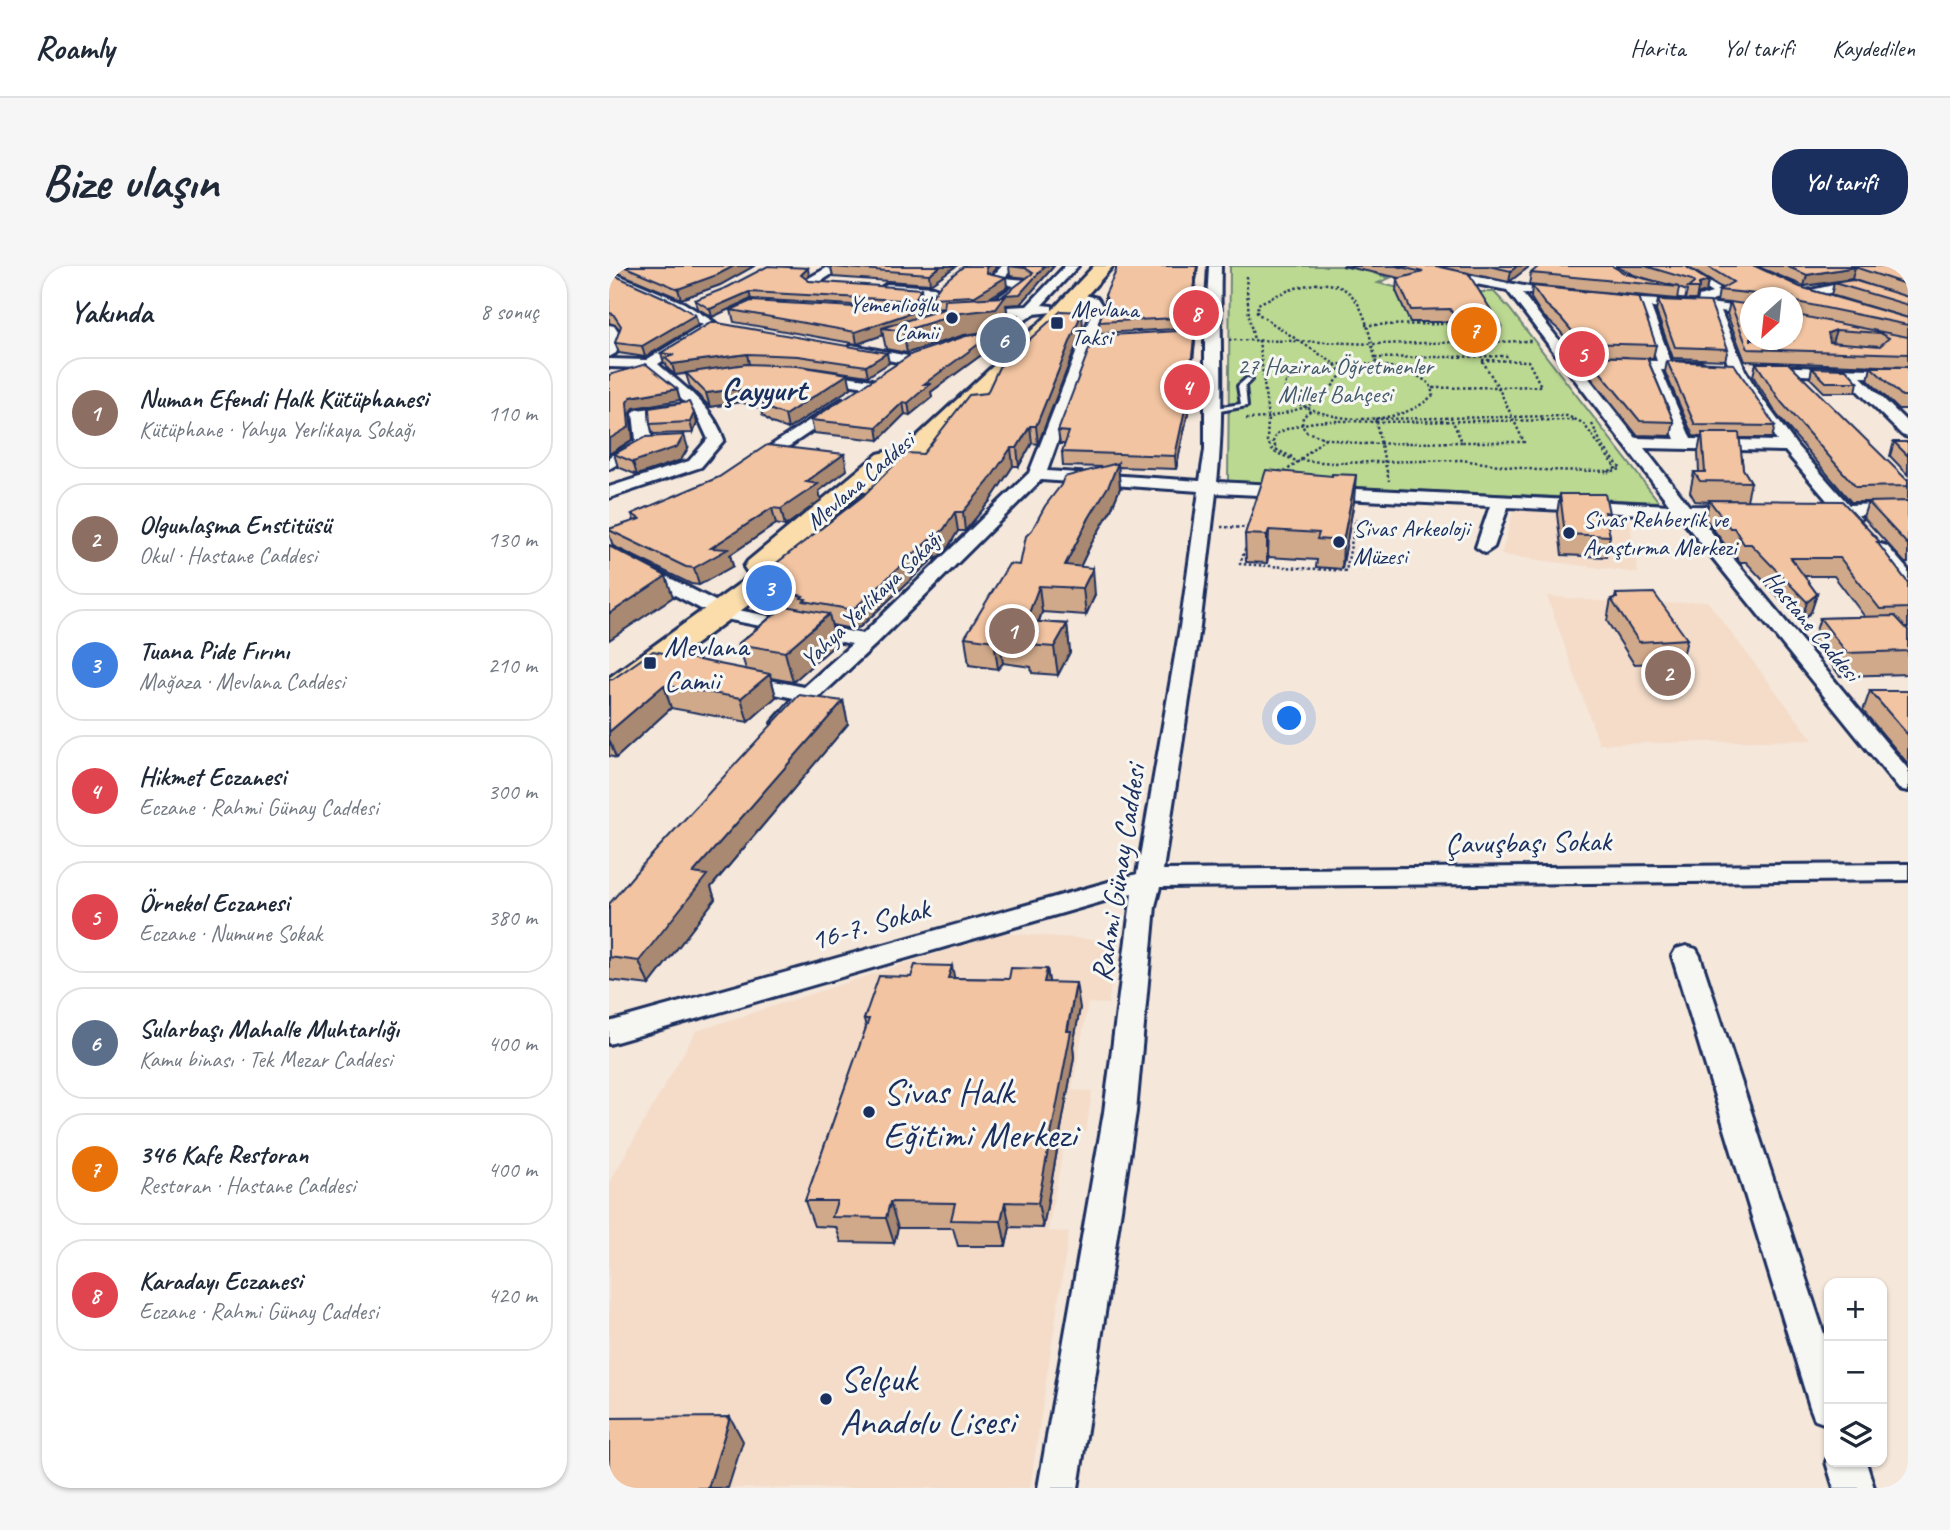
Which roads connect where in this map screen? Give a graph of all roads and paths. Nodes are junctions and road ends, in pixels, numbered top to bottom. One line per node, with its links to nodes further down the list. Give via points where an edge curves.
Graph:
1 (1009, 266): 35 (street, via 995,279 1027,284)
2 (1072, 266): 36 (street)
3 (1091, 266): 36 (main road, Mevlana Caddesi)
4 (1104, 266): 24 (main road, Mevlana Caddesi)
5 (1215, 266): 40 (street, Rahmi Günay Caddesi)
6 (1674, 266): 30 (street, via 1723,293)
7 (1412, 267): 19 (street)
8 (835, 268): 9 (street); 15 (street)
9 (806, 269)
10 (1531, 274): 19 (street)
11 (609, 275): 14 (street)
12 (1246, 276): 41 (path)
13 (881, 280): 32 (street, via 938,288)
14 (616, 282): 55 (street, via 686,304 719,324)
15 (811, 282): 17 (street); 31 (street, via 746,308)
16 (1777, 282): 18 (street)
17 (838, 284)
18 (1788, 287)
19 (1512, 289): 21 (street); 44 (street, Hastane Caddesi)
20 (1666, 290): 30 (street)
21 (1539, 292)
22 (1803, 293): 26 (street)
23 (1803, 293): 29 (street, via 1851,285)
24 (1076, 297): 97 (street, Yahya Yerlikaya Sokağı, via 1093,301 1100,310 1094,341); 114 (main road, Mevlana Caddesi, via 856,508)
25 (1591, 298): 27 (street)
26 (1826, 301)
27 (1644, 304): 30 (street); 58 (street)
28 (1740, 305): 30 (street)
29 (1908, 305)
30 (1717, 306): 33 (street); 59 (street, via 1722,338)
31 (790, 308)
32 (924, 308)
33 (1740, 310)
34 (1008, 311): 35 (street); 35 (street, via 956,318); 36 (street)
35 (980, 312)
36 (1027, 322): 50 (street); 114 (main road, Mevlana Caddesi, via 931,419)
37 (1446, 324): 38 (path)
38 (1365, 325): 43 (path, via 1352,296 1329,286 1304,284 1258,304 1257,313); 46 (path)
39 (609, 329): 49 (street, via 615,338)
40 (1207, 336): 41 (path); 74 (street, Rahmi Günay Caddesi)
41 (1254, 340): 42 (path)
42 (1259, 340): 43 (path); 75 (path)
43 (1299, 341): 46 (path); 56 (path)
44 (1554, 341): 46 (path); 54 (street, Hastane Caddesi)
45 (883, 343): 48 (street)
46 (1373, 344): 52 (path)
47 (834, 346): 48 (street)
48 (859, 351): 50 (street)
49 (609, 353)
50 (920, 356): 67 (street)
51 (1508, 356): 52 (path)
52 (1375, 358): 57 (path)
53 (609, 363): 55 (street)
54 (1585, 363): 58 (street); 79 (street, Hastane Caddesi)
55 (649, 364): 66 (street)
56 (1335, 364): 57 (path); 72 (path, via 1342,374 1336,384); 72 (path, via 1300,372 1286,382 1286,397)
57 (1377, 365): 69 (path, via 1414,373)
58 (1659, 366): 59 (street); 87 (street)
59 (1738, 369): 60 (street); 89 (street)
60 (1790, 371): 62 (street, via 1828,367); 70 (street)
61 (800, 373): 67 (street)
62 (1849, 373): 63 (street); 81 (street)
63 (1908, 374)
64 (696, 379): 66 (street)
65 (1249, 379): 74 (lane, via 1241,386 1245,405)
66 (669, 383): 71 (street)
67 (872, 384): 90 (street)
68 (1498, 387): 68 (path, via 1509,387 1541,386 1525,359 1482,360); 69 (path); 76 (path)
69 (1433, 388): 77 (path, via 1431,398 1420,407)
70 (1810, 391)
71 (698, 405): 83 (street, via 711,421); 94 (street, via 641,413 650,442)
72 (1304, 408): 73 (path); 75 (path)
73 (1311, 410): 77 (path); 80 (path)
74 (1212, 415): 75 (path); 98 (street, Rahmi Günay Caddesi)
75 (1268, 418): 92 (path, via 1267,441 1274,453)
76 (1513, 418): 78 (path); 85 (path, via 1524,442); 93 (path, via 1567,416 1583,423 1616,468 1549,471 1461,460)
77 (1375, 419): 78 (path); 80 (path); 88 (path)
78 (1452, 420): 85 (path)
79 (1614, 421): 86 (street, Hastane Caddesi); 93 (path, via 1590,421 1621,469 1613,473)
80 (1302, 424): 82 (path, via 1307,432); 92 (path, via 1282,430 1273,442 1277,450)
81 (1908, 432)
82 (1325, 438): 88 (path); 92 (path)
83 (716, 440): 84 (street); 100 (street, via 695,464)
84 (692, 441)
85 (1462, 442): 88 (path)
86 (1631, 443): 87 (street); 104 (street, Hastane Caddesi)
87 (1685, 443): 89 (street)
88 (1382, 444): 93 (path)
89 (1787, 446): 107 (street)
90 (767, 453): 91 (street); 96 (street)
91 (793, 456)
92 (1299, 461): 93 (path, via 1341,466); 95 (path, via 1286,471)
93 (1386, 463): 101 (path)
94 (609, 464)
95 (1275, 471)
96 (736, 474)
97 (1037, 475): 98 (street); 115 (street, Yahya Yerlikaya Sokağı)
98 (1208, 487): 99 (street); 109 (street, Rahmi Günay Caddesi)
99 (1264, 489): 101 (street); 109 (path, via 1251,528)
100 (609, 494)
101 (1392, 496): 102 (street)
102 (1501, 501): 104 (street); 111 (street)
103 (1908, 509): 107 (street)
104 (1684, 511): 105 (street); 122 (street, Hastane Caddesi)
105 (1765, 511)
106 (1805, 511): 107 (street)
107 (1846, 511): 113 (street)
108 (1356, 519): 110 (path, via 1346,571 1240,564)
109 (1203, 526): 127 (street, Rahmi Günay Caddesi)
110 (1248, 540)
111 (1485, 547)
112 (609, 553): 114 (street)
113 (1908, 582)
114 (715, 609): 115 (street); 116 (main road, Mevlana Caddesi); 118 (main road, Mevlana Caddesi)
115 (868, 641): 121 (street, Yahya Yerlikaya Sokağı)
116 (652, 664): 117 (street); 120 (main road, Mevlana Caddesi)
117 (678, 669)
118 (609, 673)
119 (718, 676): 121 (street)
120 (609, 693)
121 (809, 694): 124 (street, Yahya Yerlikaya Sokağı)
122 (1842, 701): 123 (street); 125 (street, Hastane Caddesi)
123 (1868, 701)
124 (773, 734)
125 (1908, 784)
126 (1908, 872): 127 (street, Çavuşbaşı Sokak)
127 (1149, 879): 129 (street, 16-7. Sokak); 132 (street, Rahmi Günay Caddesi, via 1142,906 1120,1112)
128 (1686, 956): 130 (street)
129 (609, 1033)
130 (1828, 1404)
131 (1848, 1467): 133 (street)
132 (1058, 1488)
133 (1854, 1488)

